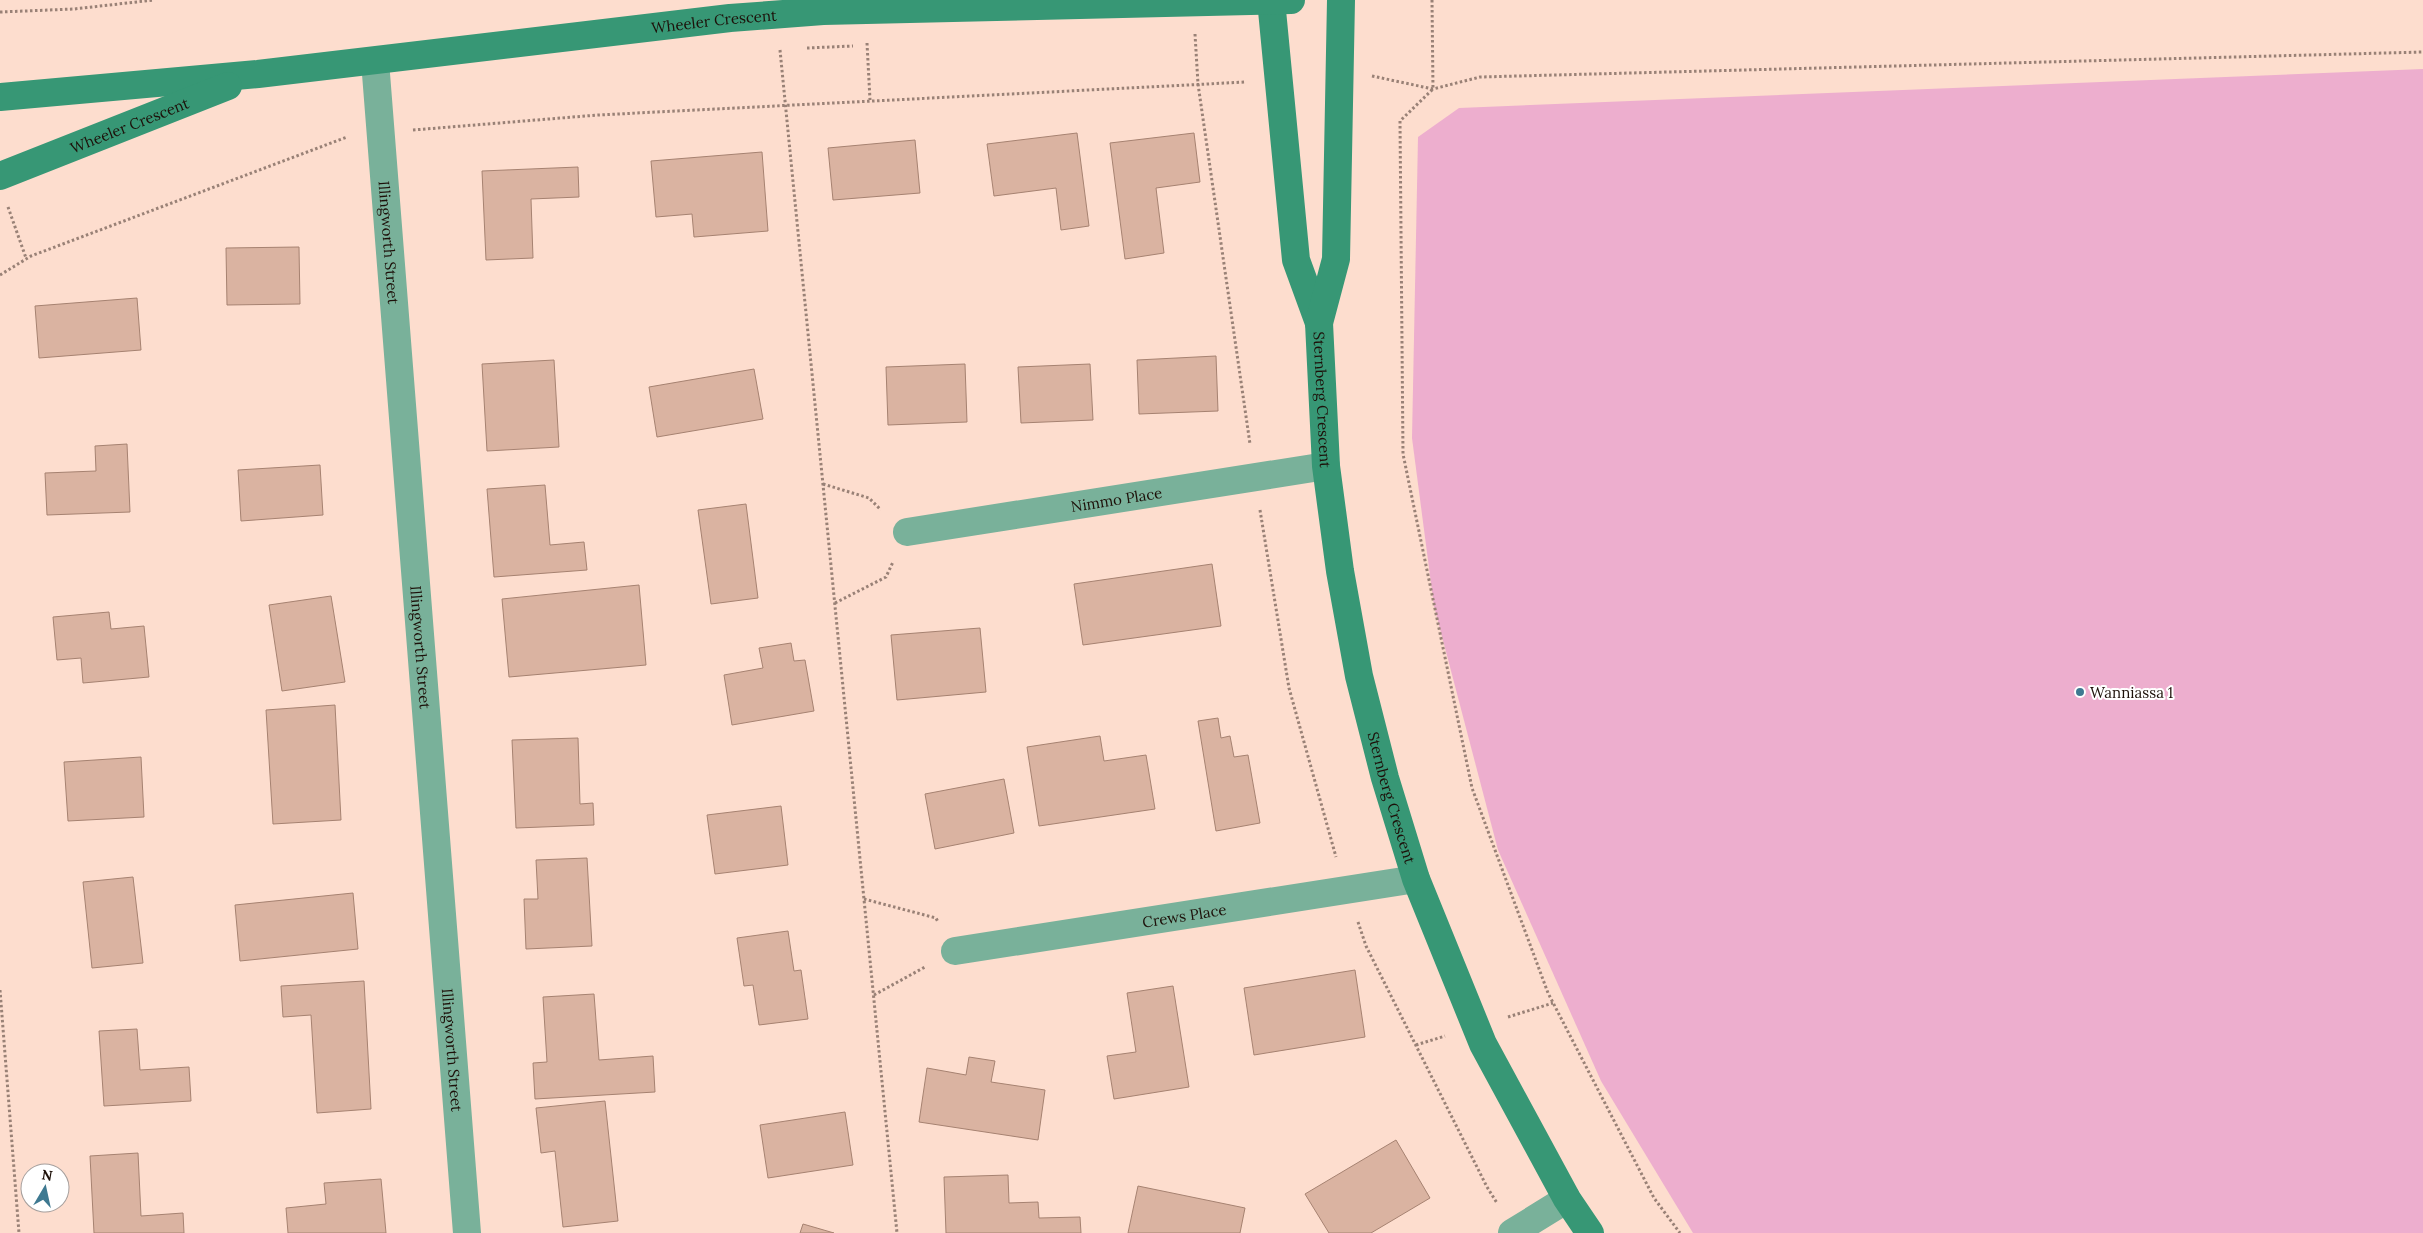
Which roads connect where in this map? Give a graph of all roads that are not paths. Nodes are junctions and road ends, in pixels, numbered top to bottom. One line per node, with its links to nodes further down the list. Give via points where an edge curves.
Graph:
1 (1271, 0): 2 (street, Wheeler Crescent); 4 (street, Wheeler Crescent, via 866,10 730,18); 8 (street, Sternberg Crescent, via 1296,260)
2 (1291, 0)
3 (1341, 0): 8 (street, Sternberg Crescent, via 1336,259)
4 (375, 61): 5 (street, Wheeler Crescent); 15 (street, Illingworth Street)
5 (258, 74): 6 (street, Wheeler Crescent); 7 (street, Wheeler Crescent)
6 (0, 97)
7 (0, 176)
8 (1319, 324): 9 (street, Sternberg Crescent)
9 (1326, 466): 10 (street, Nimmo Place); 11 (street, Sternberg Crescent, via 1359,676 1385,778)
10 (906, 532)
11 (1416, 878): 12 (street, Crews Place); 13 (street, Sternberg Crescent, via 1483,1044)
12 (954, 952)
13 (1567, 1199): 14 (street); 16 (street, Sternberg Crescent)
14 (1514, 1232)
15 (467, 1233)
16 (1590, 1233)

